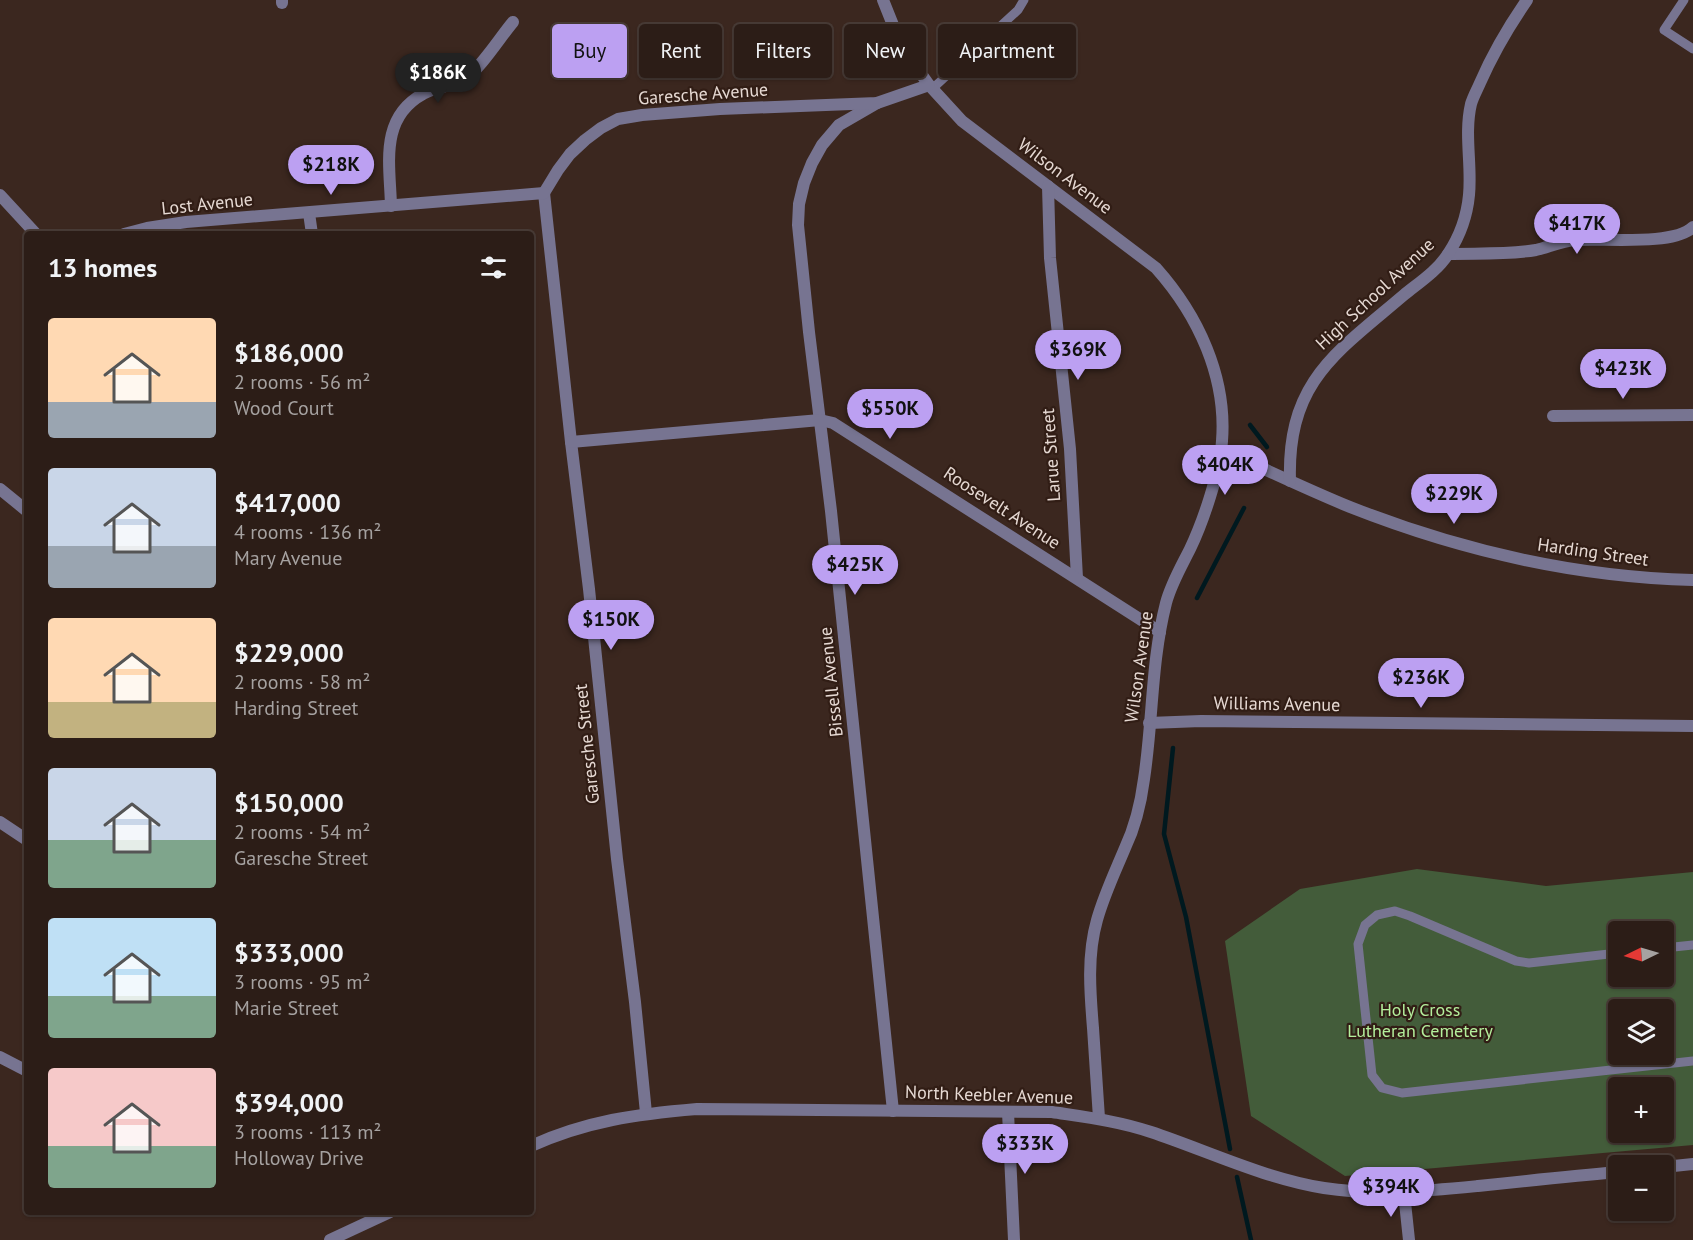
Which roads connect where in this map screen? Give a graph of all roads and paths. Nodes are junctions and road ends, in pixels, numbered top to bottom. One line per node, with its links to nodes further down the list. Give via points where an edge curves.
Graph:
1 (883, 0): 7 (street, Wilson Avenue, via 909,57)
2 (1024, 0): 7 (lane, via 1018,10)
3 (1527, 0): 18 (street, High School Avenue, via 1488,64 1472,103 1468,145 1470,194 1458,236)
4 (1684, 0): 6 (lane, via 1664,30)
5 (513, 22): 12 (street, via 468,77 423,94 400,115 389,144)
6 (1693, 49)
7 (931, 87): 8 (street, Garesche Avenue); 9 (street, Wilson Avenue, via 962,121)
8 (877, 104): 10 (street, Garesche Avenue, via 720,109 618,119 570,154); 21 (street, Bissell Avenue, via 839,125 822,145 799,204 798,225)
9 (1048, 186): 23 (street, Wilson Avenue, via 1156,268 1184,303 1210,354 1218,385); 27 (street, Larue Street, via 1050,258 1070,450)
10 (544, 193): 12 (street, Lost Avenue); 22 (street, Garesche Street)
11 (0, 195): 15 (street)
12 (391, 206): 13 (street, Lost Avenue)
13 (309, 213): 16 (street, Lost Avenue, via 186,222); 17 (street)
14 (1693, 227): 18 (street, via 1661,238 1576,240 1538,250)
15 (33, 231)
16 (136, 231)
17 (312, 231)
18 (1448, 254): 24 (street, High School Avenue, via 1335,353 1320,371 1307,391 1295,424 1289,458)
19 (1693, 415): 20 (street)
20 (1553, 416)
21 (820, 420): 22 (street, Roosevelt Avenue); 27 (street, Roosevelt Avenue, via 833,423); 40 (street, Bissell Avenue)
22 (571, 442): 42 (street, Garesche Street)
23 (1221, 449): 24 (street, Harding Street); 29 (street, Wilson Avenue, via 1205,510 1173,583)
24 (1290, 482): 28 (street, Harding Street, via 1411,528 1500,554 1606,574)
25 (0, 489): 26 (street)
26 (24, 509)
27 (1077, 578): 29 (street, Roosevelt Avenue)
28 (1693, 580)
29 (1160, 632): 30 (street, Wilson Avenue)
30 (1149, 723): 31 (street, Williams Avenue); 43 (street, Wilson Avenue, via 1137,815 1106,891 1091,949 1089,977)
31 (1693, 726)
32 (0, 822): 33 (street)
33 (24, 838)
34 (1693, 945): 35 (lane)
35 (1674, 947)
36 (1608, 954): 38 (lane, via 1529,963 1395,911 1377,915 1365,925 1358,944 1372,1075 1382,1088 1402,1093)
37 (0, 1057): 39 (street)
38 (1693, 1061)
39 (24, 1069)
40 (893, 1111): 41 (street, North Keebler Avenue); 42 (street, North Keebler Avenue, via 697,1108)
41 (1008, 1112): 43 (street, North Keebler Avenue, via 1052,1112); 51 (street)
42 (646, 1113): 44 (street, North Keebler Avenue, via 556,1134)
43 (1099, 1119): 48 (street, North Keebler Avenue, via 1149,1131 1286,1180 1324,1188)
44 (534, 1145)
45 (1693, 1164): 46 (street)
46 (1674, 1166)
47 (1608, 1173): 48 (street, North Keebler Avenue)
48 (1404, 1193): 52 (street)
49 (384, 1215): 50 (street)
50 (330, 1240)
51 (1014, 1240)
52 (1409, 1240)

